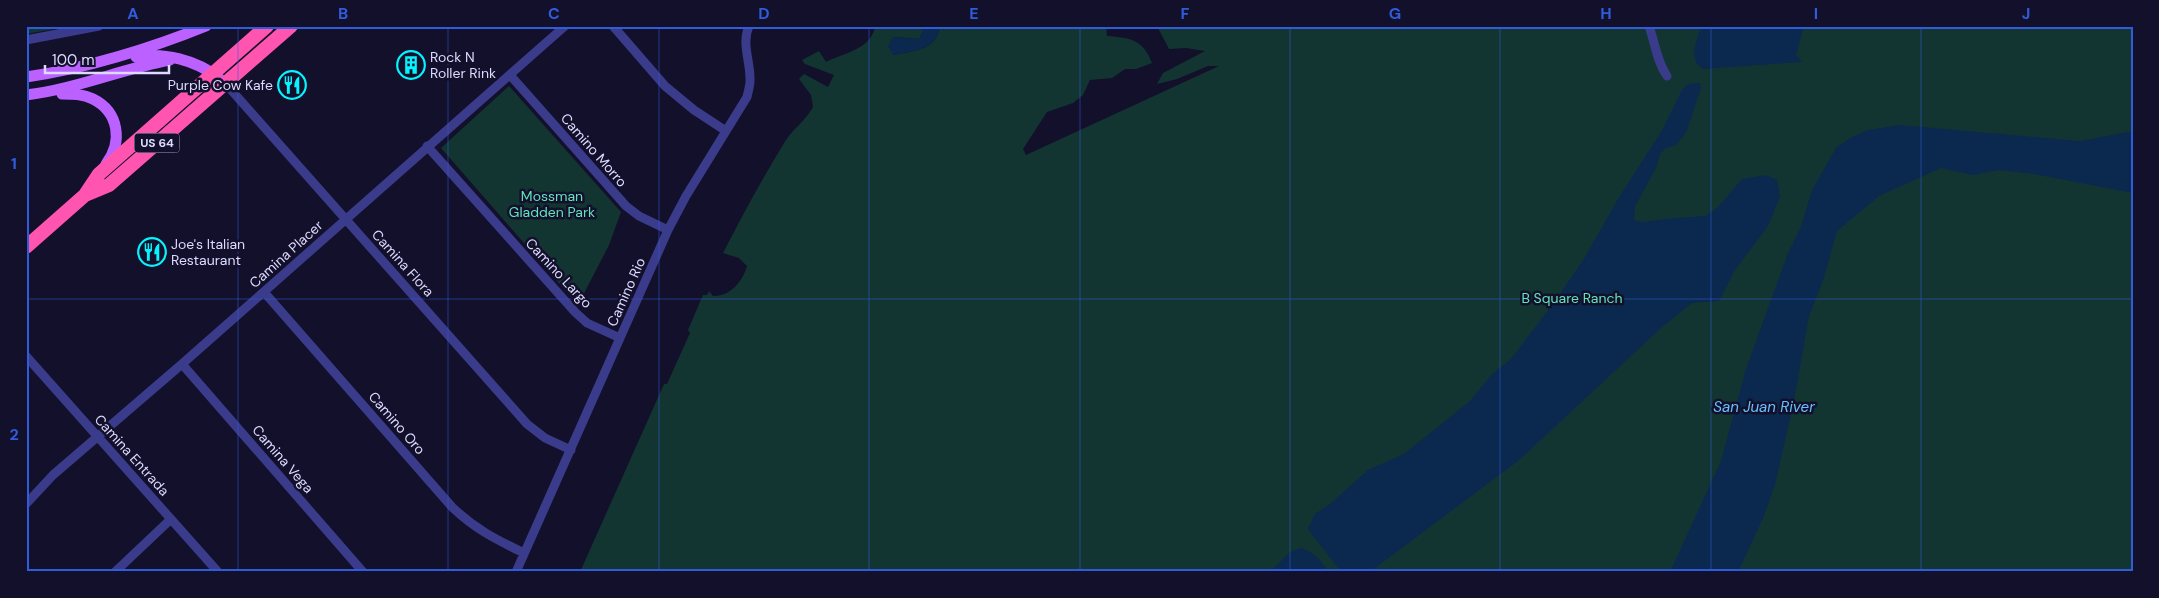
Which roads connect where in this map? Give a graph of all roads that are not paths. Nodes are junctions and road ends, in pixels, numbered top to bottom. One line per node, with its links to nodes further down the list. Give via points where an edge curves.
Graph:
1 (99, 26): 9 (street)
2 (206, 26): 11 (main road, via 154,46)
3 (267, 26): 12 (highway, US 64)
4 (291, 26): 16 (highway, US 64)
5 (565, 26): 13 (street, Camina Placer)
6 (614, 26): 19 (street, via 665,86)
7 (749, 26): 19 (street, Camino Rio, via 750,81 747,97)
8 (1649, 26): 14 (street, via 1661,68)
9 (26, 40)
10 (178, 59): 11 (main road, via 148,55); 12 (main road); 17 (main road, via 146,64 81,85)
11 (50, 73): 15 (main road)
12 (214, 73): 16 (main road); 21 (highway, US 64)
13 (510, 75): 20 (street, Camina Placer); 24 (street, Camino Morro, via 626,206)
14 (1667, 76)
15 (26, 77)
16 (225, 83): 22 (highway, US 64, via 110,185); 23 (street, Camina Flora)
17 (43, 93): 18 (main road); 21 (main road, via 85,96 109,112 117,139 112,156)
18 (26, 95)
19 (726, 131): 24 (street, Camino Rio)
20 (427, 146): 23 (street, Camina Placer); 27 (street, Camino Largo, via 574,312 587,323)
21 (99, 174): 22 (highway, US 64)
22 (85, 196): 25 (highway, US 64)
23 (346, 219): 26 (street, Camina Placer); 31 (street, Camina Flora, via 527,424 545,438)
24 (668, 230): 27 (street, Camino Rio)
25 (26, 247)
26 (264, 292): 29 (street, Camina Placer); 34 (street, Camino Oro, via 452,507 488,536)
27 (620, 338): 31 (street, Camino Rio)
28 (26, 356): 30 (street, Camina Entrada)
29 (182, 364): 30 (street, Camina Placer); 37 (street, Camina Vega)
30 (98, 438): 32 (street, Camina Placer, via 53,475); 33 (street, Camina Entrada)
31 (571, 450): 34 (street, Camino Rio)
32 (26, 504)
33 (171, 520): 35 (street); 36 (street, Camina Entrada)
34 (524, 552): 38 (street, Camino Rio)
35 (115, 572)
36 (218, 572)
37 (363, 572)
38 (516, 572)

